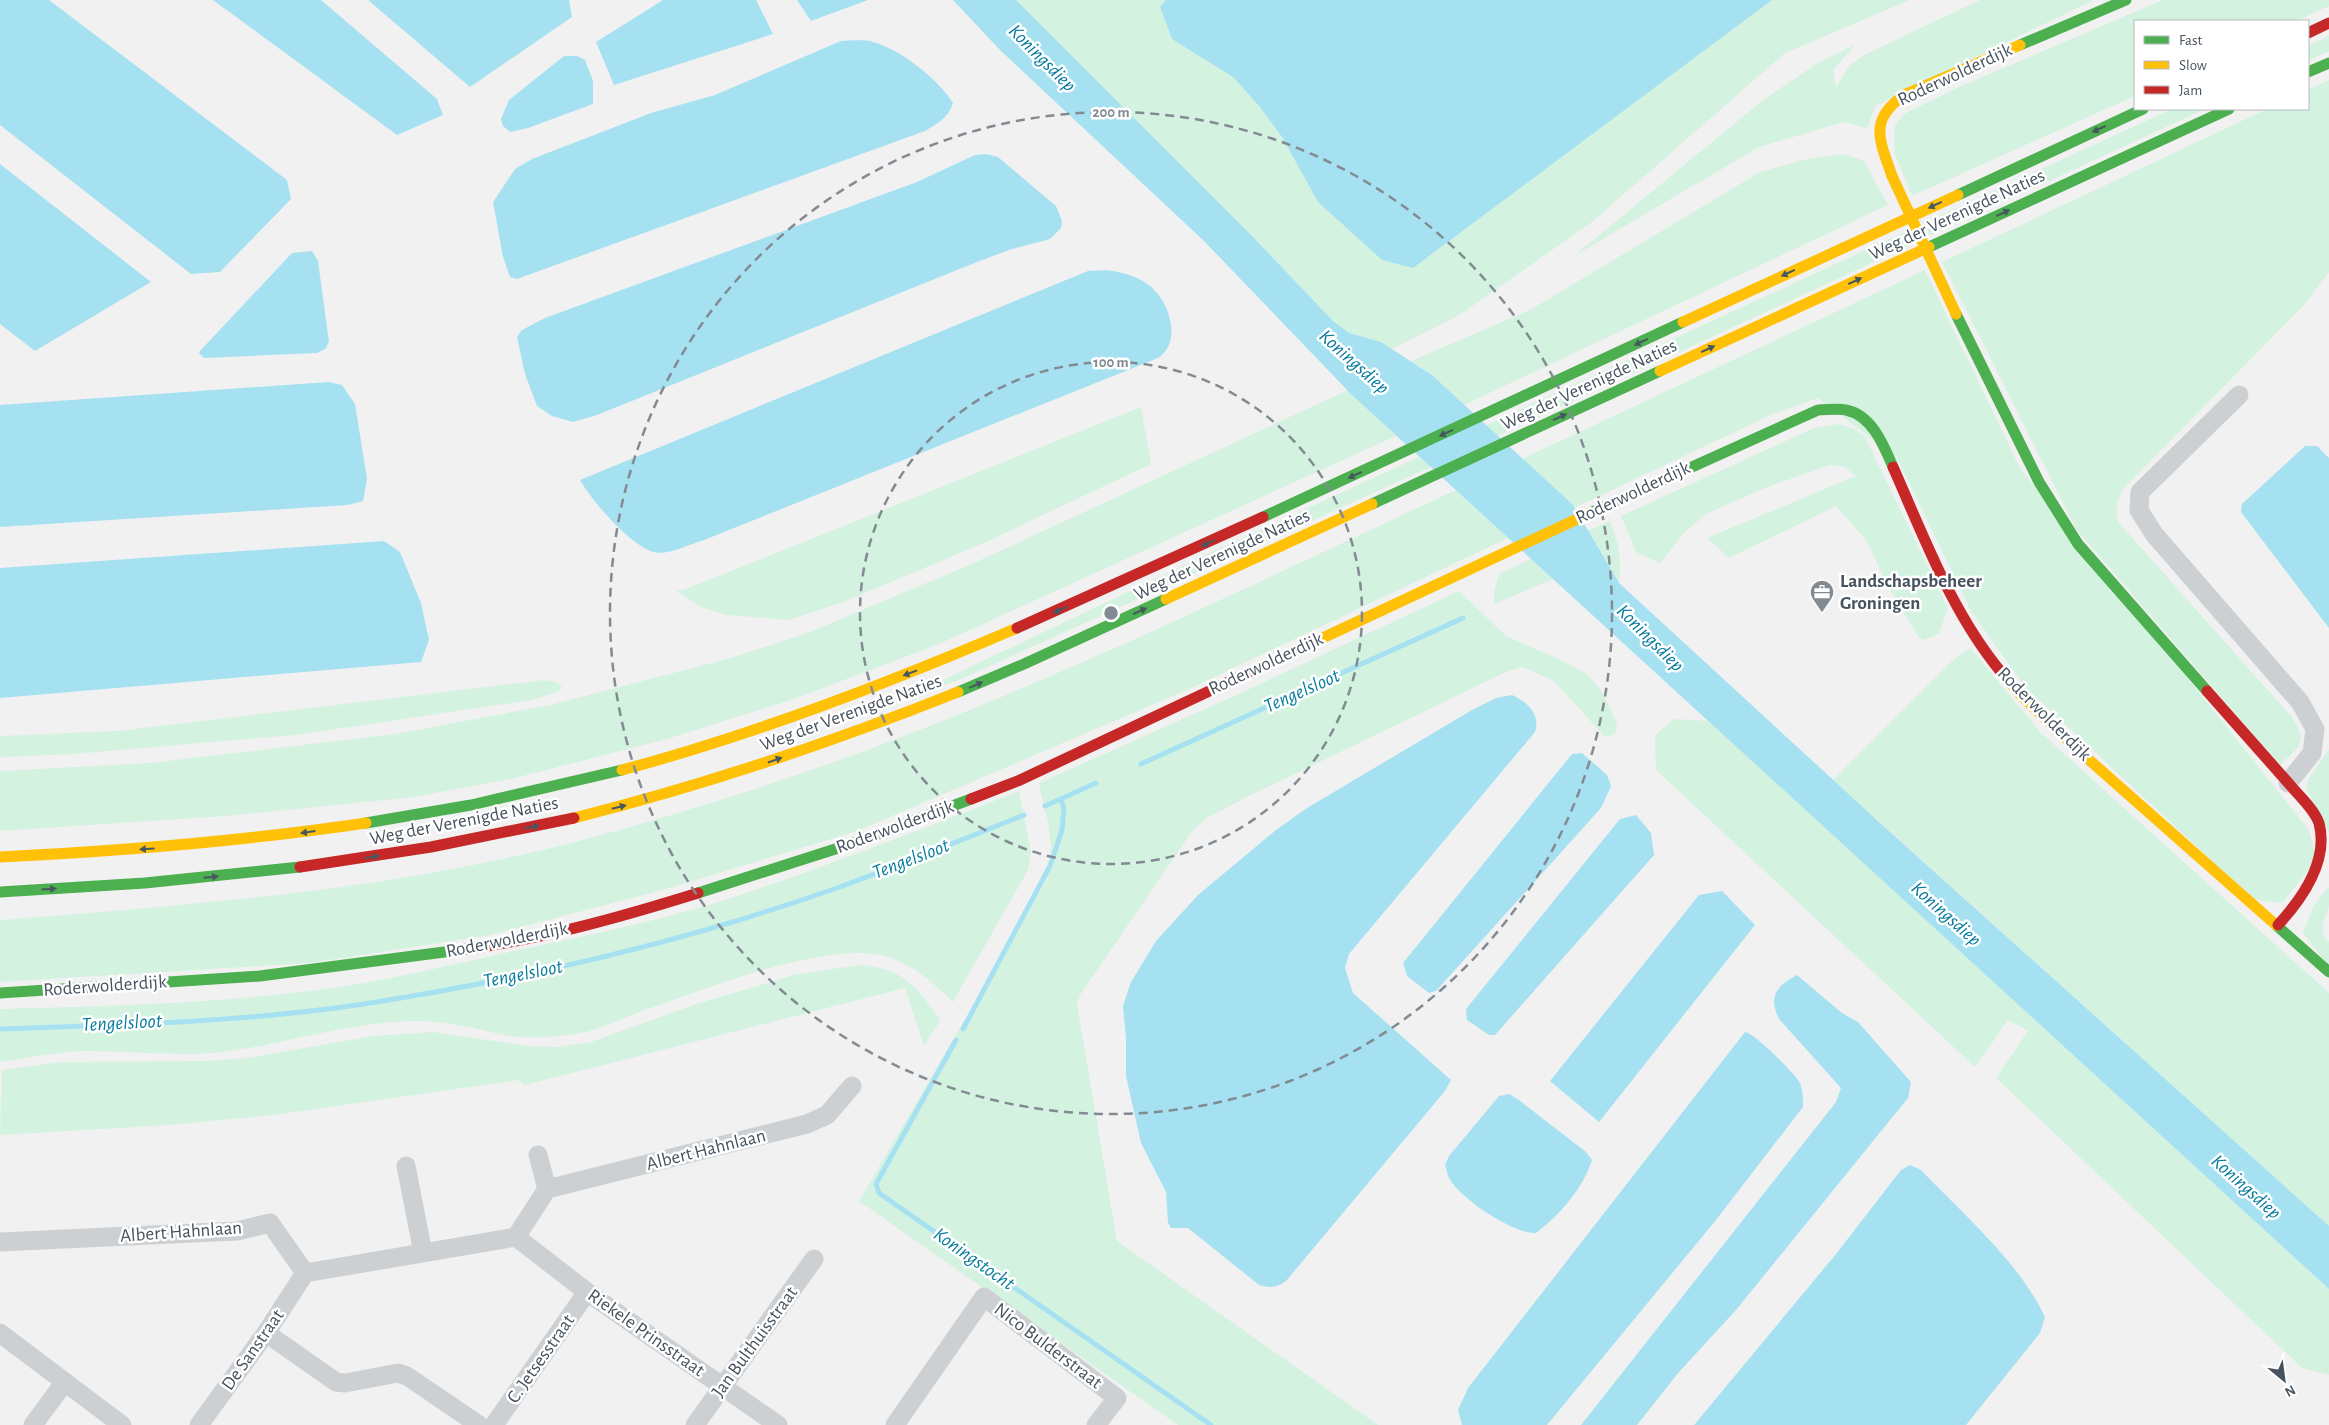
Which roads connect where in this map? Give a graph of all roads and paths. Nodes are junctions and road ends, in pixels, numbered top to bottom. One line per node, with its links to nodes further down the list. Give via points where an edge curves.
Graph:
1 (2126, 0): 9 (main road, Roderwolderdijk, bridge, via 1906,94 1891,104 1884,114 1880,142 1892,176 1956,314 2039,482 2078,544)
2 (2329, 23): 3 (main road)
3 (2309, 33)
4 (2329, 63): 5 (main road)
5 (2309, 72)
6 (2141, 110): 10 (main road, Weg der Verenigde Naties, one-way to 10, via 1400,454 966,651 769,726 631,768 443,811 212,844)
7 (2227, 110): 11 (main road, Weg der Verenigde Naties, one-way to 7, via 116,886 266,872 476,839 652,798 808,749 939,701 1033,660)
8 (2239, 395): 9 (street, via 2140,492 2139,510 2154,534 2300,702 2315,728 2312,753)
9 (2288, 783): 12 (main road, Roderwolderdijk, via 2319,822 2327,847 2318,879)
10 (0, 858)
11 (0, 892)
12 (2278, 926): 13 (main road, Roderwolderdijk); 14 (main road, Roderwolderdijk, via 2078,750 2020,694 1968,625 1934,560 1881,440 1866,420 1846,410 1818,410 1664,478 1020,780 854,844 624,916 464,950 260,976)
13 (2329, 972)
14 (0, 993)
15 (852, 1086): 18 (street, Albert Hahnlaan, via 827,1115 807,1124)
16 (538, 1155): 18 (street)
17 (406, 1166): 21 (street)
18 (547, 1189): 19 (street)
19 (516, 1237): 21 (street); 24 (street, Riekele Prinsstraat)
20 (0, 1242): 23 (street, Albert Hahnlaan, via 237,1231 270,1223)
21 (423, 1253): 23 (street)
22 (814, 1258): 28 (street, Jan Bulthuisstraat)
23 (305, 1273): 26 (street, De Sanstraat)
24 (588, 1292): 28 (street, Riekele Prinsstraat); 33 (street, C. Jetsesstraat)
25 (0, 1333): 27 (street)
26 (266, 1333): 31 (street, De Sanstraat); 32 (street, via 336,1382 398,1374 406,1376)
27 (64, 1383): 29 (street); 30 (street)
28 (723, 1386): 34 (street, Jan Bulthuisstraat); 35 (street, Riekele Prinsstraat)
29 (32, 1425)
30 (122, 1425)
31 (199, 1425)
32 (479, 1425)
33 (494, 1425)
34 (695, 1425)
35 (778, 1425)
36 (895, 1425): 37 (street, Nico Bulderstraat, via 984,1297 1117,1398)
37 (1096, 1425)

